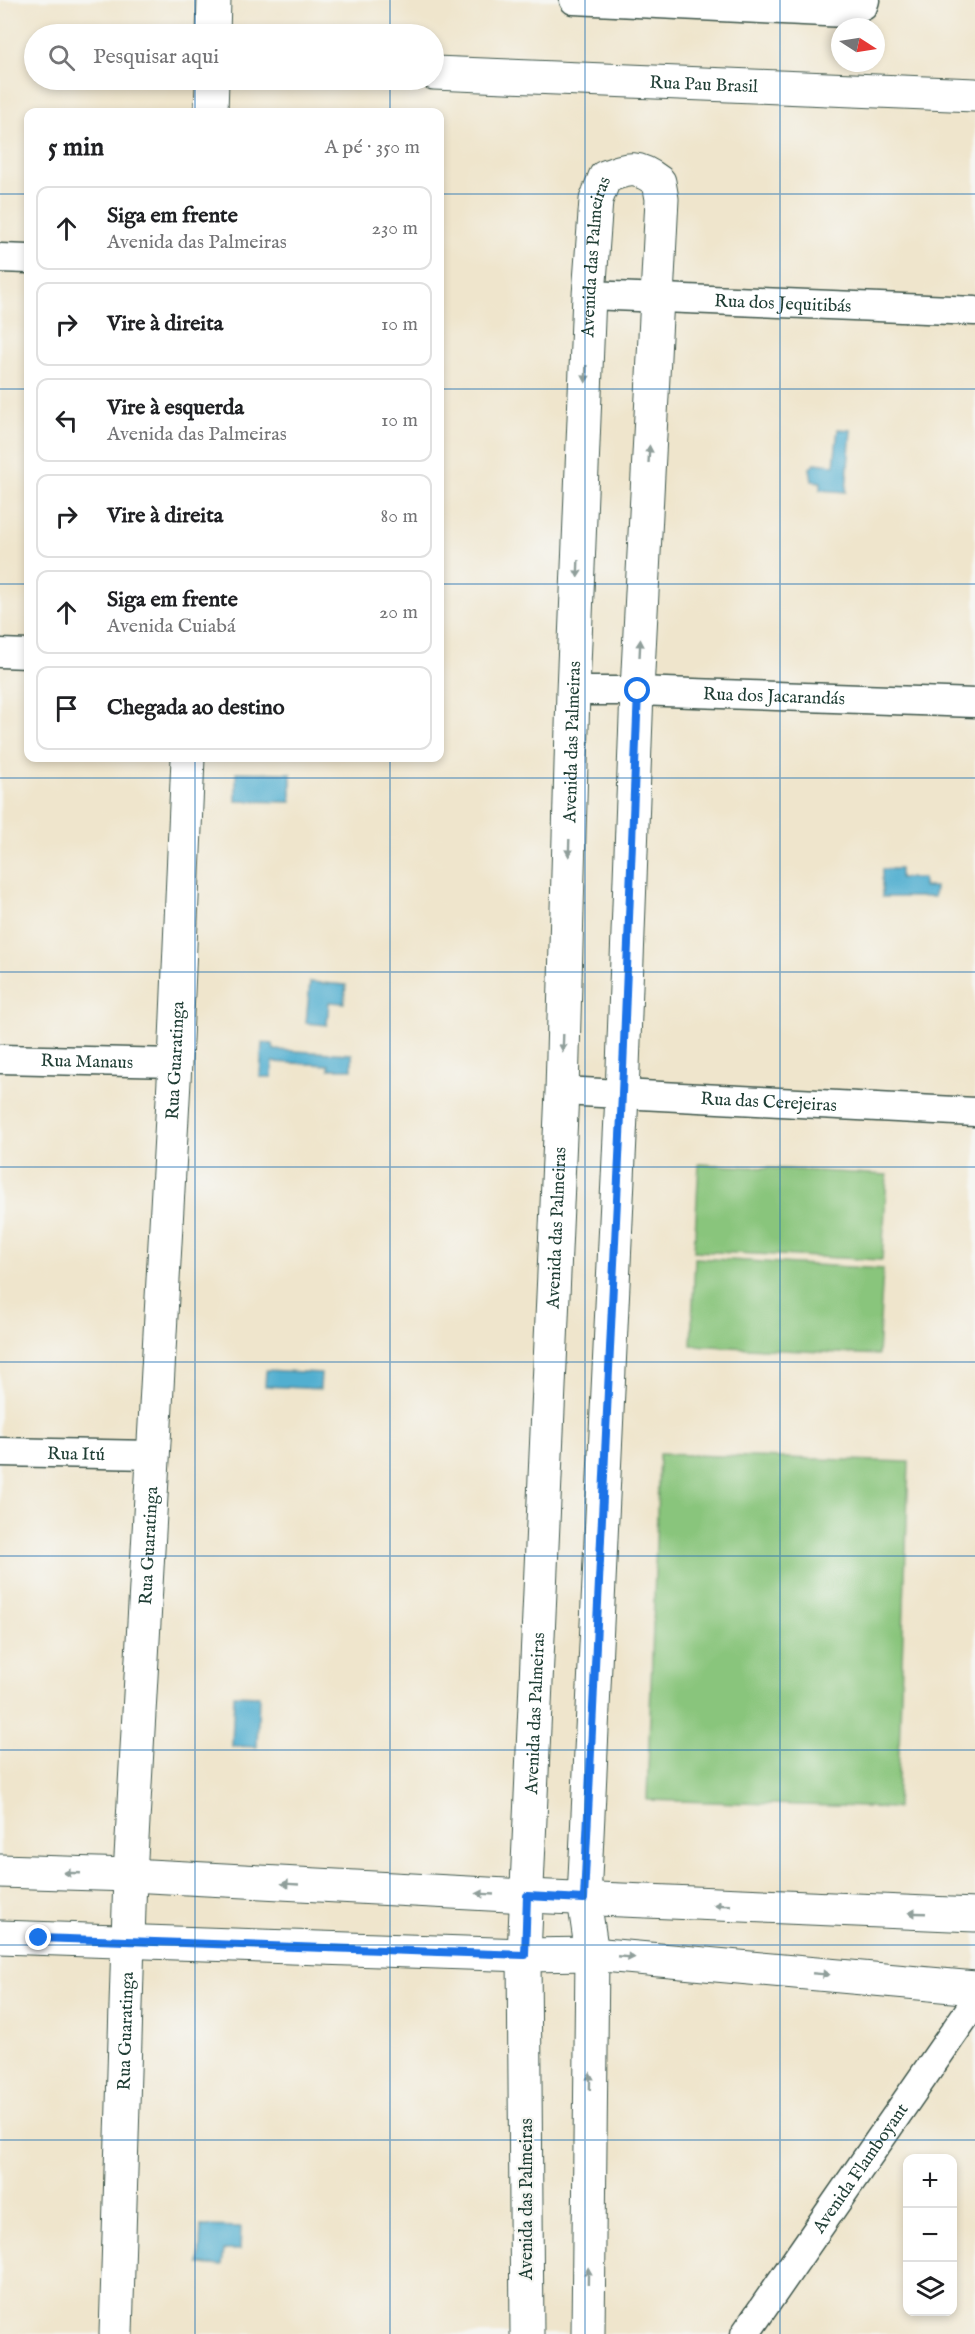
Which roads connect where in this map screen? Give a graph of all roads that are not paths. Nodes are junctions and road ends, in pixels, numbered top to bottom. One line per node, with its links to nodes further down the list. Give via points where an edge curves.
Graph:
1 (214, 0): 4 (street)
2 (574, 0): 3 (street, via 846,13 863,6)
3 (866, 0)
4 (213, 24)
5 (444, 73): 7 (street, Rua Pau Brasil)
6 (212, 90): 8 (street)
7 (975, 95)
8 (211, 108)
9 (0, 258): 10 (street)
10 (24, 259)
11 (589, 295): 12 (street, Rua dos Jequitibás); 12 (street, Avenida das Palmeiras, via 596,200 605,177 623,170 644,170 659,182 662,199); 16 (street, Avenida das Palmeiras, one-way to 16)
12 (657, 297): 13 (street, Rua dos Jequitibás); 17 (street, Avenida das Palmeiras, one-way to 12)
13 (975, 311)
14 (0, 653): 15 (street)
15 (24, 654)
16 (573, 691): 17 (street, Rua dos Jacarandás); 22 (street, Avenida das Palmeiras, one-way to 22)
17 (638, 691): 18 (street, Rua dos Jacarandás); 23 (street, Avenida das Palmeiras)
18 (975, 703)
19 (188, 762): 21 (street, Rua Guaratinga)
20 (0, 1059): 21 (street, Rua Manaus)
21 (175, 1063): 26 (street, Rua Guaratinga)
22 (562, 1091): 23 (street, Rua das Cerejeiras); 29 (street, Avenida das Palmeiras)
23 (622, 1094): 24 (street, Rua das Cerejeiras); 30 (street, Avenida das Palmeiras)
24 (975, 1112)
25 (0, 1452): 26 (street, Rua Itú)
26 (152, 1455): 28 (street, Rua Guaratinga)
27 (0, 1870): 28 (street, one-way to 27)
28 (130, 1875): 29 (street, one-way to 28); 33 (street, Rua Guaratinga)
29 (527, 1896): 30 (street); 35 (street, Avenida das Palmeiras)
30 (584, 1899): 31 (street, one-way to 30); 34 (street, Avenida das Palmeiras)
31 (975, 1915)
32 (0, 1937): 33 (street)
33 (127, 1942): 35 (street); 38 (street, Rua Guaratinga)
34 (592, 1954): 35 (street); 36 (street, one-way to 36); 40 (street, Avenida das Palmeiras, one-way to 34)
35 (525, 1955): 39 (street, Avenida das Palmeiras)
36 (975, 1988)
37 (975, 2002): 41 (street, Avenida Flamboyant)
38 (116, 2334)
39 (526, 2334)
40 (588, 2334)
41 (745, 2334)

